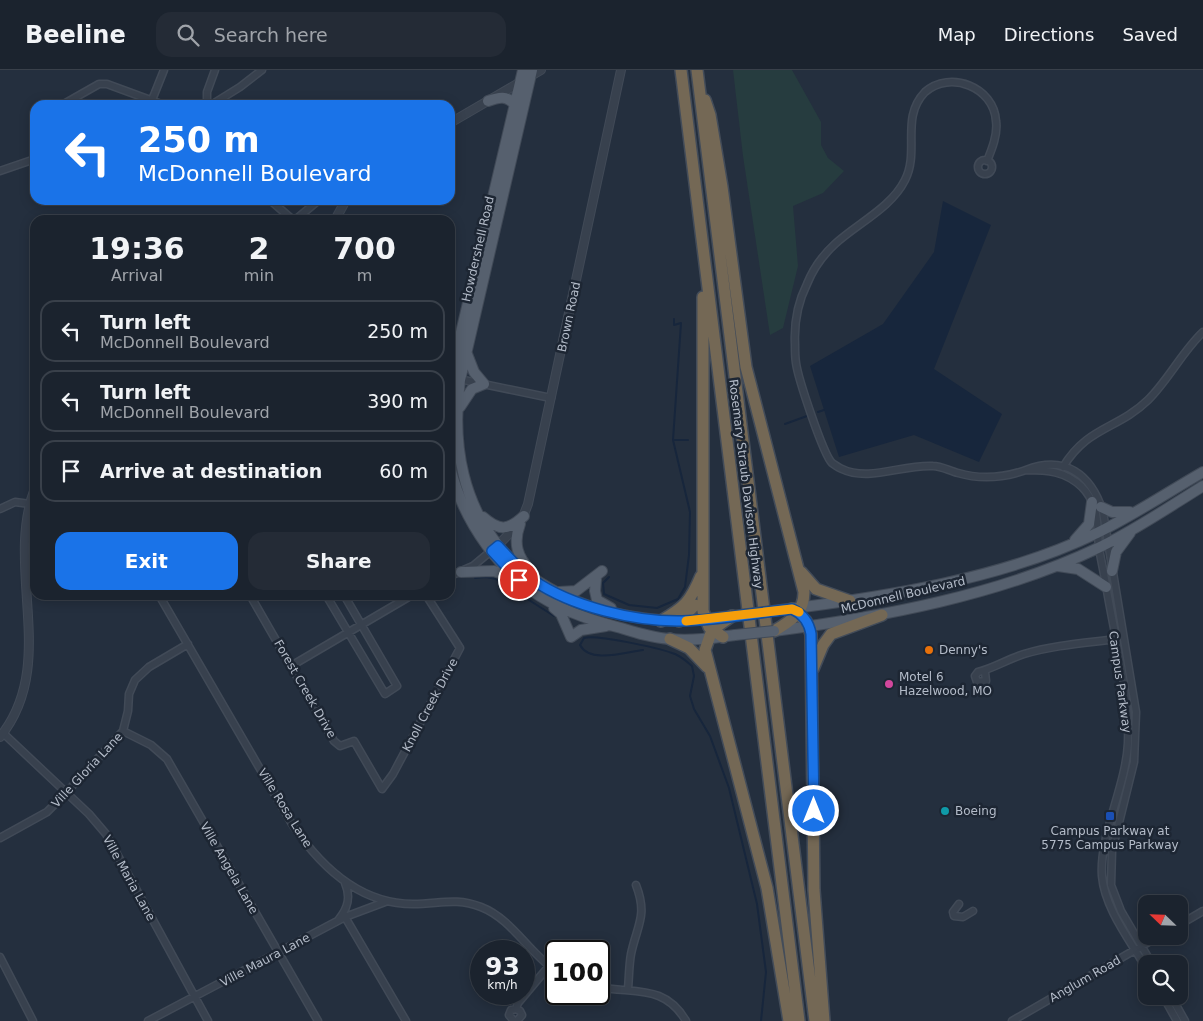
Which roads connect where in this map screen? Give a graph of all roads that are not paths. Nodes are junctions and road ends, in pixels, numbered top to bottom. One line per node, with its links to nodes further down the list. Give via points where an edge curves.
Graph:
1 (164, 70): 13 (street)
2 (215, 70): 14 (street, via 207,92)
3 (262, 70): 15 (street)
4 (541, 70): 8 (street)
5 (621, 70): 33 (street, Brown Road)
6 (681, 70): 26 (highway, Rosemary Straub Davison Highway)
7 (697, 70): 9 (highway, Rosemary Straub Davison Highway)
8 (528, 72): 10 (main road, Howdershell Road); 28 (main road, Howdershell Road)
9 (698, 82): 56 (highway, via 710,115 749,381); 133 (highway, Rosemary Straub Davison Highway)
10 (520, 83): 16 (street); 17 (main road, Howdershell Road)
11 (71, 100): 12 (street, via 99,84 113,85)
12 (144, 100)
13 (151, 100)
14 (208, 100)
15 (218, 100)
16 (488, 101): 17 (main road, via 505,97); 18 (street)
17 (514, 105): 28 (main road, Howdershell Road)
18 (455, 121)
19 (30, 161): 21 (street)
20 (987, 161): 37 (street, via 996,133 996,120 989,100 981,90 962,82 949,81 926,91 912,114 910,162 897,193 834,244 818,263 807,284 796,320 796,364 824,449 832,462 843,469 867,474 900,467 935,466 974,477 1000,478)
21 (0, 172)
22 (276, 205): 24 (street)
23 (312, 205): 25 (street)
24 (288, 215)
25 (300, 215)
26 (705, 265): 55 (highway, via 702,324); 132 (highway, Rosemary Straub Davison Highway)
27 (1203, 332): 36 (street, via 1147,401 1084,440)
28 (463, 348): 29 (main road); 30 (main road, Howdershell Road); 32 (main road)
29 (455, 351)
30 (455, 375)
31 (455, 378): 32 (street)
32 (484, 384): 33 (street); 35 (main road, via 466,396)
33 (551, 398): 48 (street, Brown Road, via 532,490)
34 (455, 399): 35 (main road, Howdershell Road)
35 (456, 420): 47 (main road, Howdershell Road, via 458,452)
36 (1064, 465): 37 (street, via 1038,465); 39 (street); 44 (street, via 1088,484)
37 (1026, 470): 39 (street)
38 (1203, 472): 46 (main road, McDonnell Boulevard)
39 (1059, 473): 42 (street, via 1083,488)
40 (455, 480): 53 (main road, via 466,510)
41 (1203, 486): 49 (main road, McDonnell Boulevard)
42 (1092, 502): 50 (street); 51 (main road, via 1088,524)
43 (30, 504): 45 (street, via 15,502); 98 (street, via 24,550 29,666 15,712)
44 (1101, 507): 46 (main road, via 1113,512); 50 (street)
45 (0, 510)
46 (1136, 511): 50 (main road, McDonnell Boulevard)
47 (478, 512): 48 (main road, via 502,529); 53 (main road, Howdershell Road)
48 (522, 520): 53 (street, Brown Road); 61 (main road, via 516,540 518,555)
49 (1134, 527): 52 (main road, McDonnell Boulevard); 58 (main road, via 1116,552)
50 (1101, 530): 51 (main road, McDonnell Boulevard); 52 (street, Campus Parkway)
51 (1072, 543): 72 (main road, McDonnell Boulevard, via 988,574)
52 (1103, 545): 54 (main road, McDonnell Boulevard); 58 (street, Campus Parkway); 62 (street, Campus Parkway)
53 (495, 549): 57 (street); 60 (main road); 61 (main road, McDonnell Boulevard)
54 (1052, 566): 62 (main road, via 1078,569); 74 (main road, McDonnell Boulevard, via 993,587)
55 (703, 570): 63 (highway); 78 (highway, via 690,600)
56 (800, 571): 72 (highway, via 816,589); 73 (highway, via 804,598)
57 (461, 572): 59 (street); 60 (main road, via 494,571)
58 (1112, 572): 88 (street, Campus Parkway)
59 (455, 574)
60 (519, 580): 71 (main road)
61 (535, 581): 64 (main road, McDonnell Boulevard)
62 (1106, 586): 90 (street, Campus Parkway)
63 (703, 588): 77 (highway); 79 (highway, via 694,606)
64 (552, 591): 76 (main road, McDonnell Boulevard, via 600,609); 76 (main road, via 576,591 599,575 594,591 597,600)
65 (162, 600): 91 (street, Ville Rosa Lane)
66 (253, 600): 93 (street, Forest Creek Drive)
67 (329, 600): 85 (street)
68 (347, 600): 80 (street)
69 (403, 600): 80 (street)
70 (429, 600): 99 (street, Knoll Creek Drive, via 460,648)
71 (546, 600): 82 (main road); 82 (main road, via 561,614 571,637 587,628)
72 (850, 601): 73 (main road, McDonnell Boulevard)
73 (793, 610): 75 (main road, McDonnell Boulevard, bridge); 83 (highway); 84 (highway, via 795,618)
74 (882, 615): 81 (main road, McDonnell Boulevard); 96 (highway, via 831,634)
75 (732, 616): 77 (main road, McDonnell Boulevard); 86 (highway)
76 (640, 618): 78 (main road, McDonnell Boulevard)
77 (704, 619): 79 (main road, McDonnell Boulevard); 86 (highway)
78 (661, 621): 79 (main road, McDonnell Boulevard)
79 (679, 621)
80 (362, 623): 85 (street); 85 (street, via 397,686 385,694)
81 (834, 623): 83 (main road, McDonnell Boulevard); 92 (highway, via 823,631)
82 (612, 626): 89 (main road)
83 (809, 626): 84 (main road, McDonnell Boulevard); 92 (highway)
84 (780, 629): 87 (main road, McDonnell Boulevard, bridge)
85 (347, 632): 93 (street)
86 (709, 634): 87 (highway); 89 (main road); 94 (highway, via 705,650)
87 (729, 636)
88 (1124, 638): 90 (street); 112 (street, Campus Parkway, via 1135,700 1136,743 1110,873 1115,898)
89 (670, 639): 94 (highway, via 696,654)
90 (1115, 639): 95 (street, via 1045,648 999,662); 112 (street, Campus Parkway, via 1127,713 1128,742 1102,875 1107,900)
91 (188, 644): 97 (street, Ville Gloria Lane, via 149,667 135,680 129,694); 102 (street, Ville Rosa Lane, via 292,824 320,860)
92 (811, 651): 96 (highway)
93 (291, 666): 99 (street, Forest Creek Drive, via 334,740 340,746 354,741)
94 (710, 670): 131 (highway, via 767,888)
95 (984, 672)
96 (811, 675): 134 (highway, via 814,890)
97 (123, 731): 100 (street, Ville Gloria Lane); 113 (street, Ville Angela Lane, via 150,745 166,759)
98 (2, 735): 100 (street, Ville Maria Lane)
99 (382, 789)
100 (66, 793): 101 (street, Ville Gloria Lane, via 47,812); 121 (street, Ville Maria Lane, via 106,834)
101 (0, 838)
102 (344, 882): 104 (street, Ville Rosa Lane); 109 (street, via 348,900)
103 (636, 885): 120 (street, via 642,902 642,918 631,956)
104 (385, 902): 108 (street, Ville Maura Lane); 117 (street, Ville Rosa Lane, via 411,904 458,900 483,908 505,923)
105 (959, 904): 106 (street, via 954,916 963,917)
106 (973, 911)
107 (1203, 911): 110 (street)
108 (345, 917): 109 (street, Ville Maura Lane); 128 (street)
109 (338, 920): 113 (street, Ville Maura Lane)
110 (1188, 920)
111 (1144, 945): 112 (street, Anglum Road)
112 (1139, 948): 114 (street, Campus Parkway); 115 (street, Campus Parkway); 135 (street, Anglum Road)
113 (278, 952): 121 (street, Ville Maura Lane); 127 (street, Ville Angela Lane)
114 (1141, 955)
115 (1145, 955)
116 (0, 957): 124 (street)
117 (545, 962)
118 (545, 971): 129 (street, via 518,1003 516,1009 522,1015)
119 (610, 988): 120 (street)
120 (628, 989): 130 (street, via 662,997 680,1011)
121 (194, 997): 125 (street, Ville Maura Lane); 126 (street, Ville Maria Lane)
122 (1168, 1005): 136 (street)
123 (1176, 1005): 137 (street)
124 (33, 1021)
125 (148, 1021)
126 (208, 1021)
127 (318, 1021)
128 (406, 1021)
129 (515, 1021)
130 (686, 1021)
131 (789, 1021)
132 (799, 1021)
133 (815, 1021)
134 (824, 1021)
135 (1012, 1021)
136 (1177, 1021)
137 (1185, 1021)

